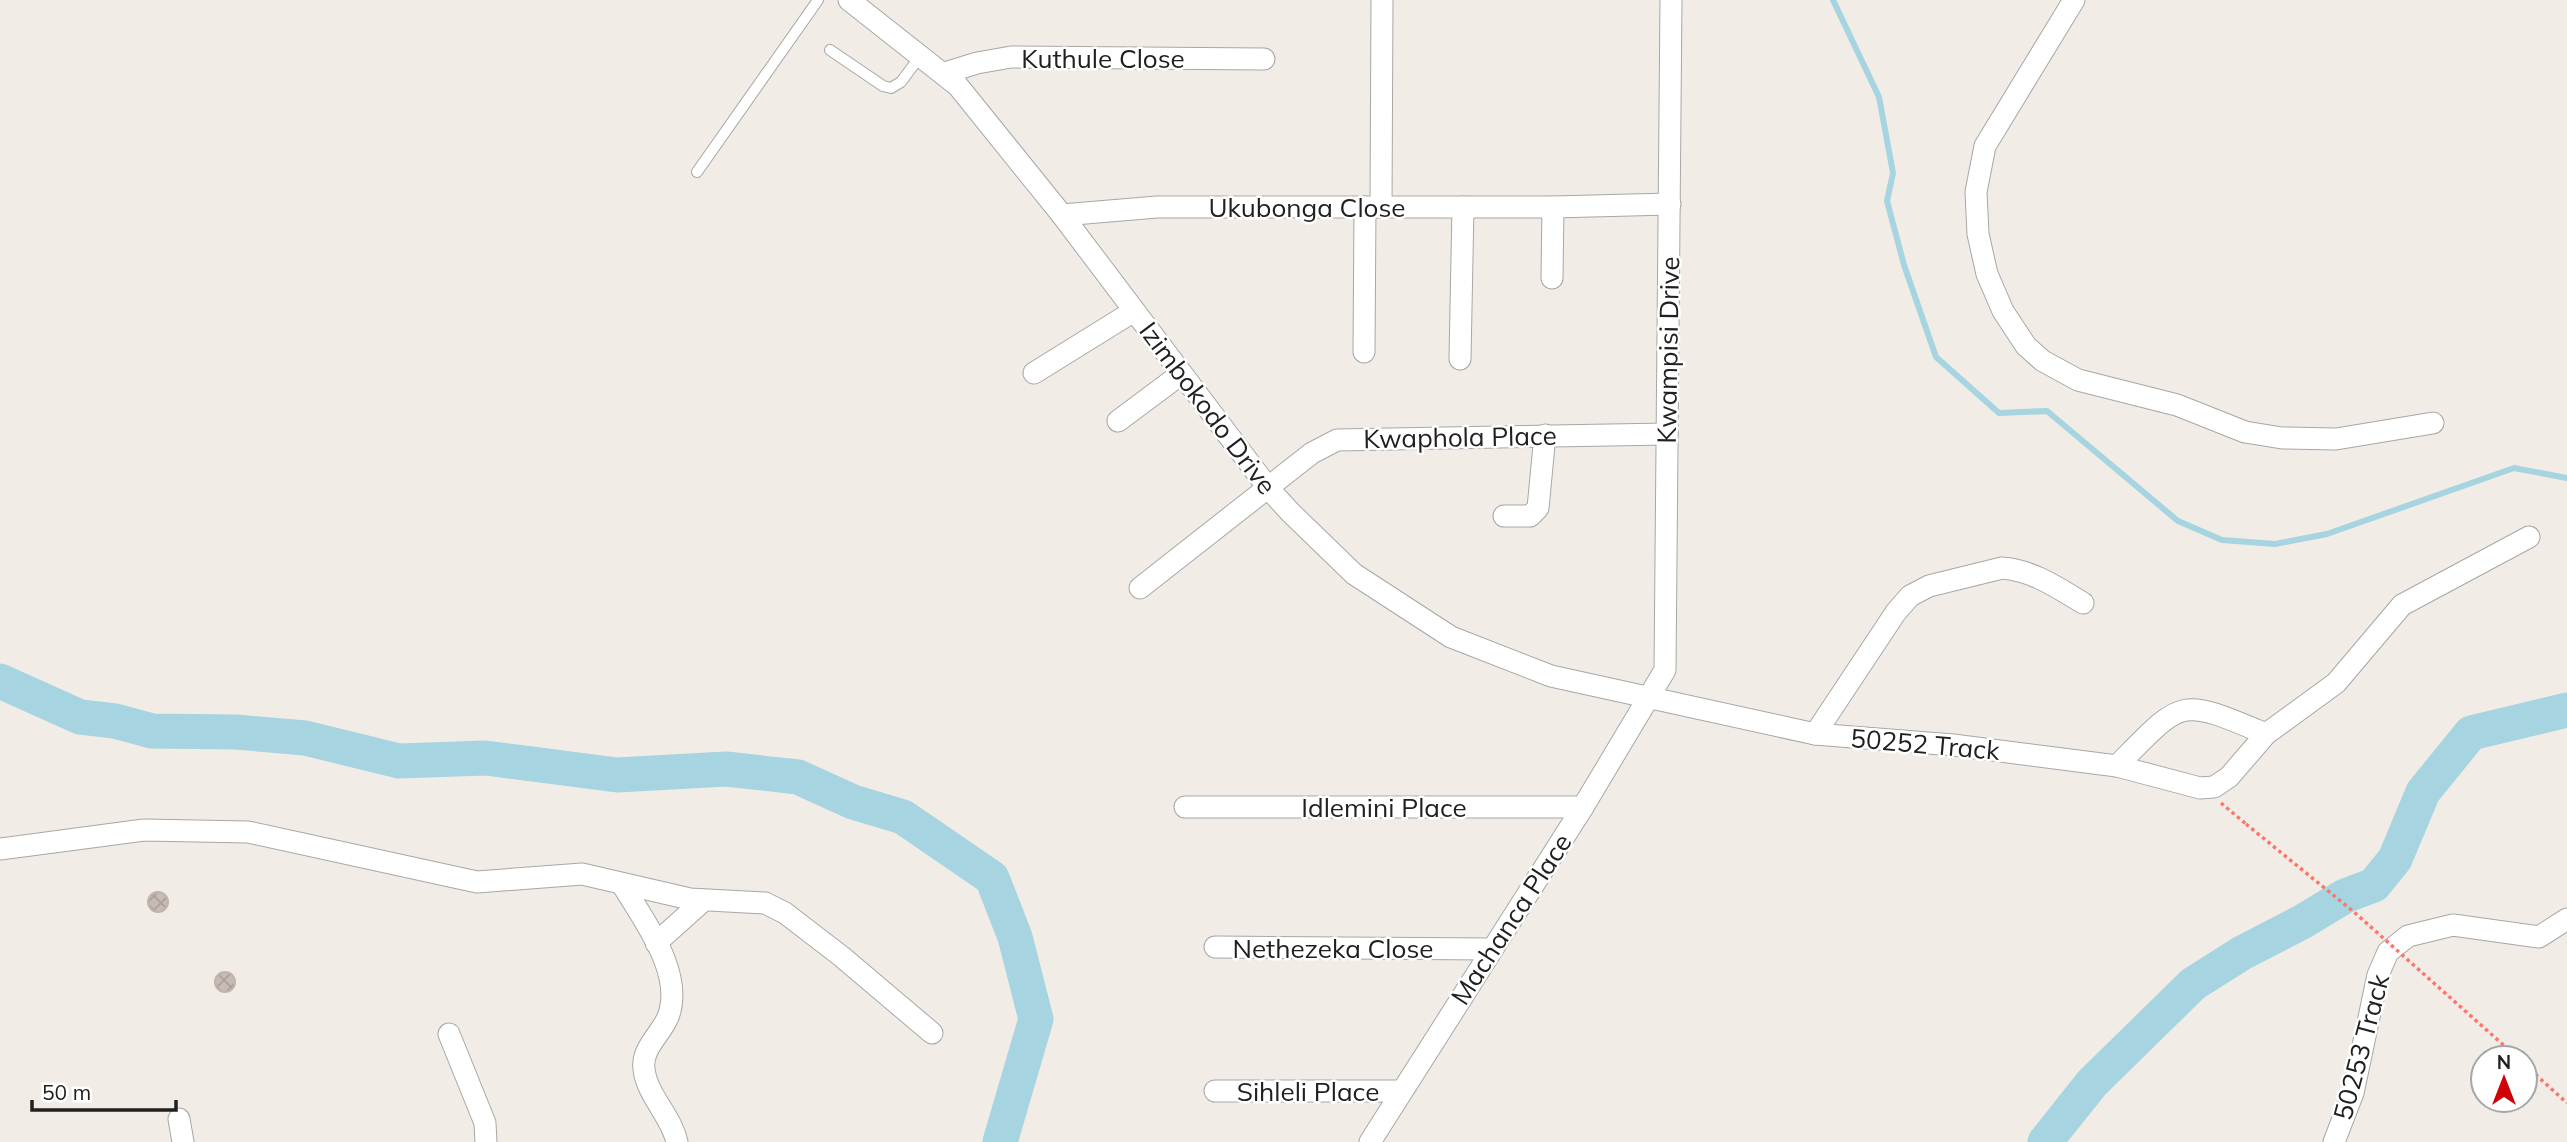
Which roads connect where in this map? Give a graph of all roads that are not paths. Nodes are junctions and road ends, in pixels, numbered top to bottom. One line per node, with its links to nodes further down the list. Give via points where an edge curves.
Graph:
1 (818, 0): 10 (lane)
2 (1382, 0): 12 (street)
3 (1671, 0): 11 (street, Kwampisi Drive)
4 (2074, 0): 23 (street, via 1985,146 1976,192 1982,257 1995,295 2026,346 2078,380 2177,405 2220,424 2270,436 2336,439)
5 (853, 1): 7 (street, Izimbokodo Drive)
6 (830, 50): 7 (lane, via 891,88 901,82)
7 (920, 55): 9 (street, Izimbokodo Drive)
8 (1264, 59): 9 (street, Kuthule Close, via 1011,58)
9 (945, 73): 15 (street, Izimbokodo Drive)
10 (697, 172)
11 (1670, 204): 14 (street, Ukubonga Close); 24 (street, Kwampisi Drive)
12 (1373, 206): 13 (street, Ukubonga Close); 15 (street, Ukubonga Close, via 1157,208); 18 (street)
13 (1463, 208): 14 (street, Ukubonga Close); 19 (street)
14 (1553, 208): 16 (street)
15 (1062, 215): 17 (street, Izimbokodo Drive)
16 (1552, 278)
17 (1134, 312): 20 (street); 21 (street, Izimbokodo Drive)
18 (1364, 352)
19 (1460, 359)
20 (1034, 373)
21 (1181, 374): 22 (street); 26 (street, Izimbokodo Drive)
22 (1118, 421)
23 (2433, 423)
24 (1667, 434): 25 (street, Kwaphola Place); 31 (street, Kwampisi Drive, via 1667,658)
25 (1545, 435): 26 (street, Kwaphola Place, via 1337,440 1312,453); 27 (street, via 1538,508 1530,516)
26 (1269, 489): 29 (street, Kwaphola Place); 31 (street, Izimbokodo Drive, via 1354,574 1451,638 1551,676)
27 (1504, 516)
28 (2529, 537): 33 (street, via 2402,605 2336,683)
29 (1140, 588)
30 (2083, 603): 32 (street, via 2017,569 2002,568 1918,590 1896,612)
31 (1651, 696): 32 (street, 50252 Track); 36 (street, Machanca Place)
32 (1815, 734): 34 (street, 50252 Track)
33 (2266, 734): 34 (street, 50252 Track, via 2229,777 2214,787 2200,788); 34 (street, via 2216,712 2186,709 2165,719)
34 (2117, 766)
35 (1185, 807): 36 (street, Idlemini Place)
36 (1583, 807): 43 (street, Machanca Place)
37 (0, 849): 38 (street, via 144,830 248,832 477,881 582,874)
38 (622, 884): 39 (street); 41 (street)
39 (703, 901): 41 (street); 44 (street, via 743,900 785,913)
40 (2567, 919): 53 (street, 50253 Track, via 2539,937 2478,927 2432,928 2407,936 2388,952 2378,975 2353,1093)
41 (656, 943): 51 (street, via 669,976 671,1005 644,1068)
42 (1215, 947): 43 (street, Nethezeka Close)
43 (1492, 949): 47 (street, Machanca Place)
44 (932, 1033)
45 (449, 1034): 50 (street, via 485,1123)
46 (1215, 1091): 47 (street, Sihleli Place)
47 (1402, 1091): 52 (street, Machanca Place)
48 (179, 1119): 49 (street)
49 (183, 1142)
50 (486, 1142)
51 (677, 1142)
52 (1370, 1142)
53 (2334, 1142)

